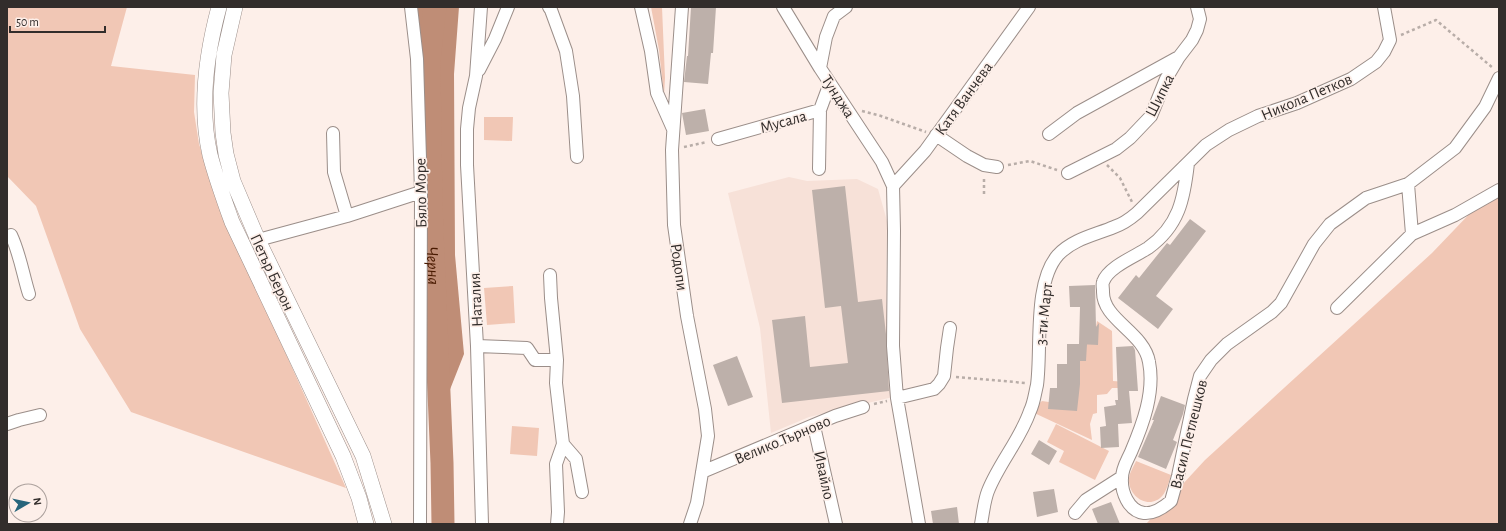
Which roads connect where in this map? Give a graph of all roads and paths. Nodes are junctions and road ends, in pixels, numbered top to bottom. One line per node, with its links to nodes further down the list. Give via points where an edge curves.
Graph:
1 (219, 7): 65 (main road, Петър Берон, via 210,44 206,78 205,107 210,154 232,222 343,456)
2 (235, 7): 45 (main road, Петър Берон, via 221,74 221,113 226,154 233,181)
3 (411, 7): 39 (street, Бяло Море, via 417,59)
4 (482, 7): 18 (street, Наталия)
5 (508, 7): 18 (street, Наталия)
6 (548, 7): 29 (street, via 566,51 574,96)
7 (641, 7): 23 (street, via 657,93)
8 (682, 7): 23 (street, Родопи)
9 (783, 7): 16 (street, Тунджа)
10 (846, 7): 16 (street, via 834,16 826,37)
11 (1028, 7): 26 (street, Катя Ванчева)
12 (1197, 7): 15 (street, Шипка, via 1200,18 1197,30)
13 (1384, 7): 14 (street)
14 (1390, 40): 17 (path, via 1436,20); 31 (street, Никола Петков, via 1376,62 1351,79 1229,130 1206,145)
15 (1179, 57): 25 (street, via 1077,113); 30 (street, Шипка, via 1166,79 1151,116 1130,138)
16 (820, 68): 20 (street, Тунджа)
17 (1499, 73)
18 (476, 76): 50 (street, Наталия, via 467,129 467,166)
19 (1499, 78): 36 (street, Васил Петлешков, via 1485,107 1455,148)
20 (830, 83): 21 (street, Мусала); 37 (street, Тунджа, via 882,162)
21 (820, 110): 27 (street, Мусала); 34 (street)
22 (881, 116): 26 (path)
23 (674, 131): 28 (street, Родопи)
24 (333, 133): 42 (street, via 334,172)
25 (1049, 134)
26 (936, 135): 32 (street); 37 (street, Катя Ванчева)
27 (718, 140): 28 (path)
28 (672, 150): 60 (street, Родопи, via 674,225 708,436)
29 (577, 157)
30 (1100, 158): 35 (street, Шипка); 41 (path, via 1120,178)
31 (1188, 164): 41 (street, 3-ти Март); 61 (street, Васил Петлешков, via 1179,212 1165,232 1149,247 1111,270 1103,282 1102,298 1111,313 1144,347 1151,375 1150,393 1143,421 1123,468)
32 (984, 165): 33 (street); 40 (path)
33 (997, 167): 35 (path, via 1030,161)
34 (819, 169)
35 (1068, 173)
36 (1408, 184): 44 (street); 61 (street, Васил Петлешков, via 1366,198 1330,224 1314,244 1281,303 1227,344 1211,360 1200,376 1171,501 1155,511 1143,513 1133,508 1124,497)
37 (893, 186): 54 (street, via 893,346)
38 (1499, 190): 44 (street, via 1455,215)
39 (421, 192): 42 (street); 67 (street, Бяло Море)
40 (984, 194)
41 (1137, 213): 53 (street, 3-ти Март, via 1114,227 1070,244 1057,256 1048,272 1043,293)
42 (347, 216): 45 (street)
43 (8, 234): 47 (street, via 16,247)
44 (1412, 234): 48 (street)
45 (258, 240): 66 (main road, Петър Берон, via 363,456)
46 (550, 275): 51 (street)
47 (29, 294)
48 (1337, 308)
49 (950, 328): 52 (street)
50 (477, 346): 51 (street, via 527,348 535,360); 68 (street, Наталия)
51 (557, 360): 59 (street, via 556,383)
52 (944, 376): 53 (path); 54 (street, via 934,389)
53 (1037, 384): 74 (street, 3-ти Март, via 1031,410 987,492)
54 (897, 398): 55 (path); 73 (street)
55 (863, 407): 58 (street, Велико Търново)
56 (40, 415): 57 (street)
57 (7, 424)
58 (814, 426): 60 (street, Велико Търново); 72 (street, Ивайло)
59 (563, 444): 62 (street, via 576,459); 69 (street, via 556,464)
60 (702, 472): 63 (street, Родопи)
61 (1122, 478): 64 (street, via 1086,500)
62 (582, 492)
63 (697, 503): 70 (street, Родопи); 71 (street)
64 (1075, 513)
65 (366, 524)
66 (384, 524)
67 (420, 524)
68 (482, 524)
69 (557, 524)
70 (690, 524)
71 (700, 524)
72 (836, 524)
73 (919, 524)
74 (981, 524)

